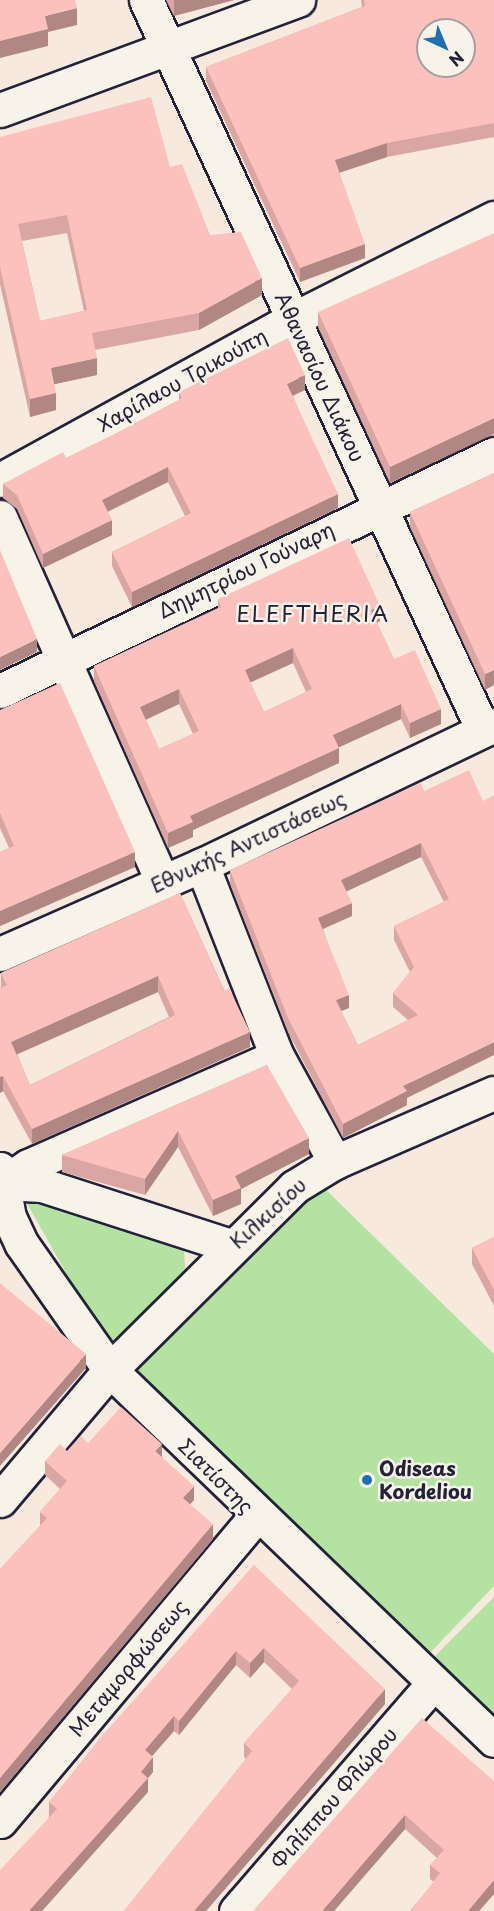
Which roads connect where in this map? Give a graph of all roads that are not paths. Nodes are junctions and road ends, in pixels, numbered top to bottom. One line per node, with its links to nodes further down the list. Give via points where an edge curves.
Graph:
1 (146, 0): 3 (street, Αθανασίου Διάκου)
2 (298, 0): 3 (street)
3 (168, 47): 4 (street); 6 (street, Αθανασίου Διάκου)
4 (0, 110)
5 (494, 218): 6 (street, Χαρίλαου Τρικούπη)
6 (293, 319): 8 (street, Χαρίλαου Τρικούπη); 9 (street, Αθανασίου Διάκου)
7 (494, 453): 9 (street, Δημητρίου Γούναρη)
8 (0, 480)
9 (379, 504): 11 (street, Δημητρίου Γούναρη); 13 (street, Αθανασίου Διάκου)
10 (0, 517): 11 (street)
11 (63, 660): 12 (street, Δημητρίου Γούναρη); 15 (street)
12 (0, 691)
13 (490, 736): 14 (street, Εθνικής Αντιστάσεως)
14 (202, 865): 15 (street, Εθνικής Αντιστάσεως); 17 (street)
15 (163, 883): 16 (street, Εθνικής Αντιστάσεως)
16 (0, 954)
17 (278, 1056): 19 (street); 20 (street)
18 (494, 1093): 19 (street, Κιλκισίου)
19 (335, 1162): 21 (street, Κιλκισίου, via 294,1187)
20 (1, 1179): 21 (street, via 42,1185); 22 (street, Σιατίστης, via 21,1243)
21 (231, 1246): 22 (street, Κιλκισίου)
22 (110, 1370): 23 (street, Κιλκισίου); 24 (street, Σιατίστης)
23 (0, 1500)
24 (256, 1516): 25 (street, Σιατίστης); 27 (street, Μεταμορφώσεως)
25 (432, 1685): 26 (street, Σιατίστης); 28 (street, Φιλίππου Φλώρου)
26 (494, 1740)
27 (0, 1821)
28 (236, 1911)

